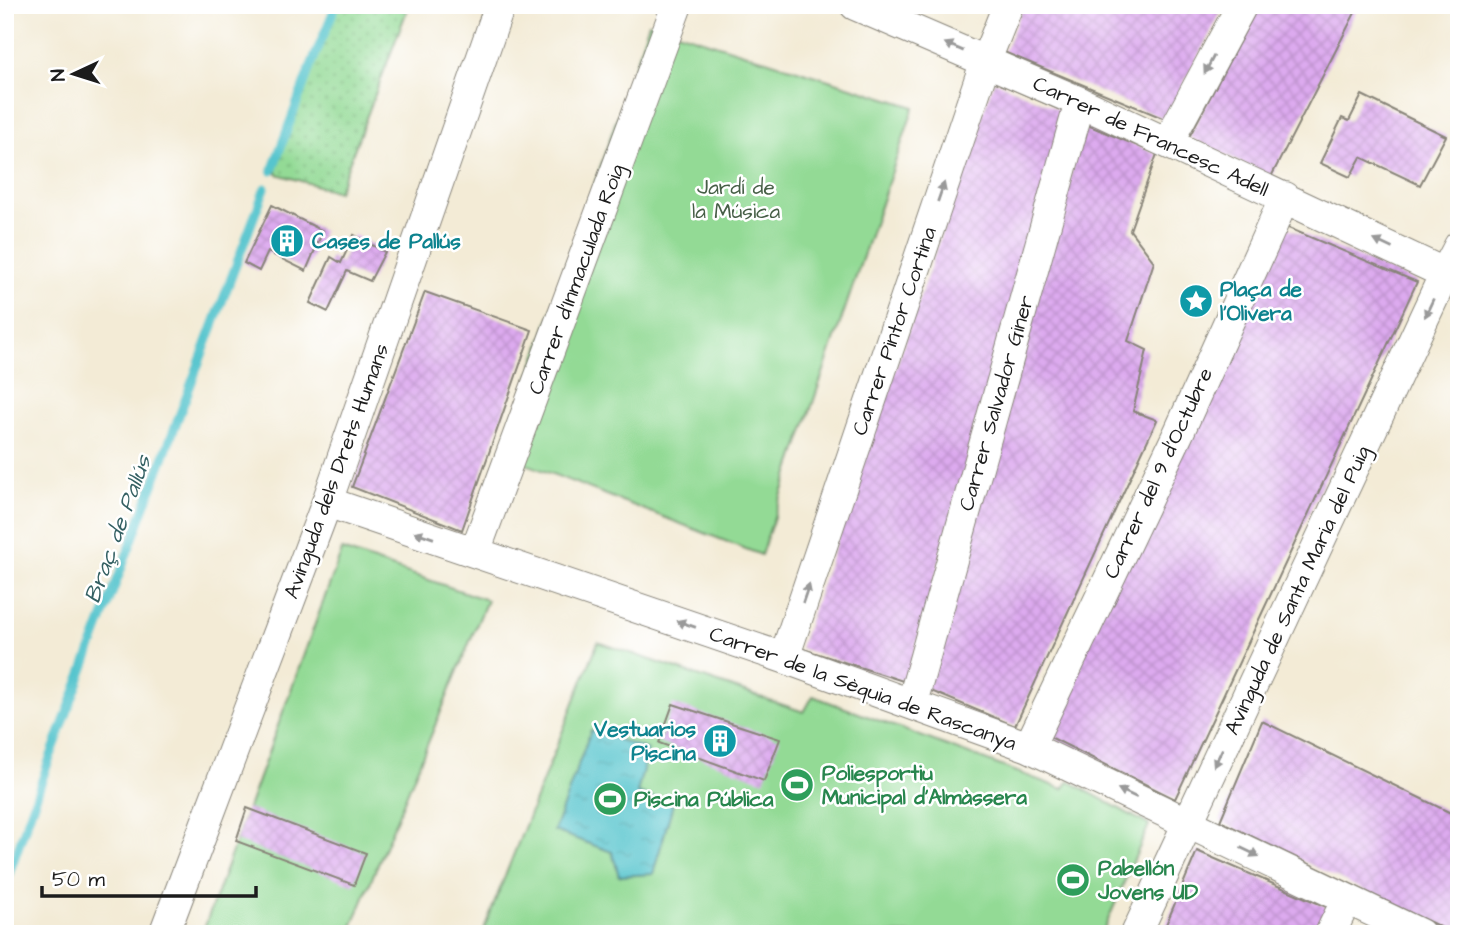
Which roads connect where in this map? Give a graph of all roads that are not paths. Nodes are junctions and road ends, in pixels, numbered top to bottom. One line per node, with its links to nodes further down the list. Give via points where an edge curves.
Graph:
1 (500, 5): 12 (street, Avinguda dels Drets Humans)
2 (677, 5): 13 (street, Carrer d'Inmaculada Roig)
3 (855, 5): 6 (street, Carrer de Francesc Adell, one-way to 3)
4 (1008, 5): 6 (street, Carrer Pintor Cortina)
5 (1242, 5): 8 (street, one-way to 8)
6 (986, 60): 7 (street, Carrer de Francesc Adell); 14 (street, Carrer Pintor Cortina, one-way to 6)
7 (1080, 102): 8 (street, Carrer de Francesc Adell); 15 (street, Carrer Salvador Giner)
8 (1168, 142): 9 (street, Carrer de Francesc Adell)
9 (1285, 197): 11 (street, Carrer de Francesc Adell, one-way to 9); 16 (street, Carrer del 9 d'Octubre)
10 (1459, 246): 11 (street, Avinguda de Santa Maria del Puig)
11 (1452, 277): 17 (street, Avinguda de Santa Maria del Puig, one-way to 17)
12 (327, 502): 13 (street, Carrer de la Sèquia de Rascanya, one-way to 12); 19 (street, Avinguda dels Drets Humans)
13 (475, 552): 14 (street, Carrer de la Sèquia de Rascanya, one-way to 13)
14 (784, 658): 15 (street, Carrer de la Sèquia de Rascanya)
15 (912, 703): 16 (street, Carrer de la Sèquia de Rascanya)
16 (1029, 747): 17 (street, Carrer de la Sèquia de Rascanya, one-way to 16)
17 (1188, 823): 18 (street, Carrer de la Sèquia de Rascanya, one-way to 18); 20 (street, Avinguda de Santa Maria del Puig)
18 (1347, 899): 21 (street); 22 (street, Carrer de la Sèquia de Rascanya)
19 (164, 934)
20 (1136, 934)
21 (1330, 934)
22 (1420, 934)

